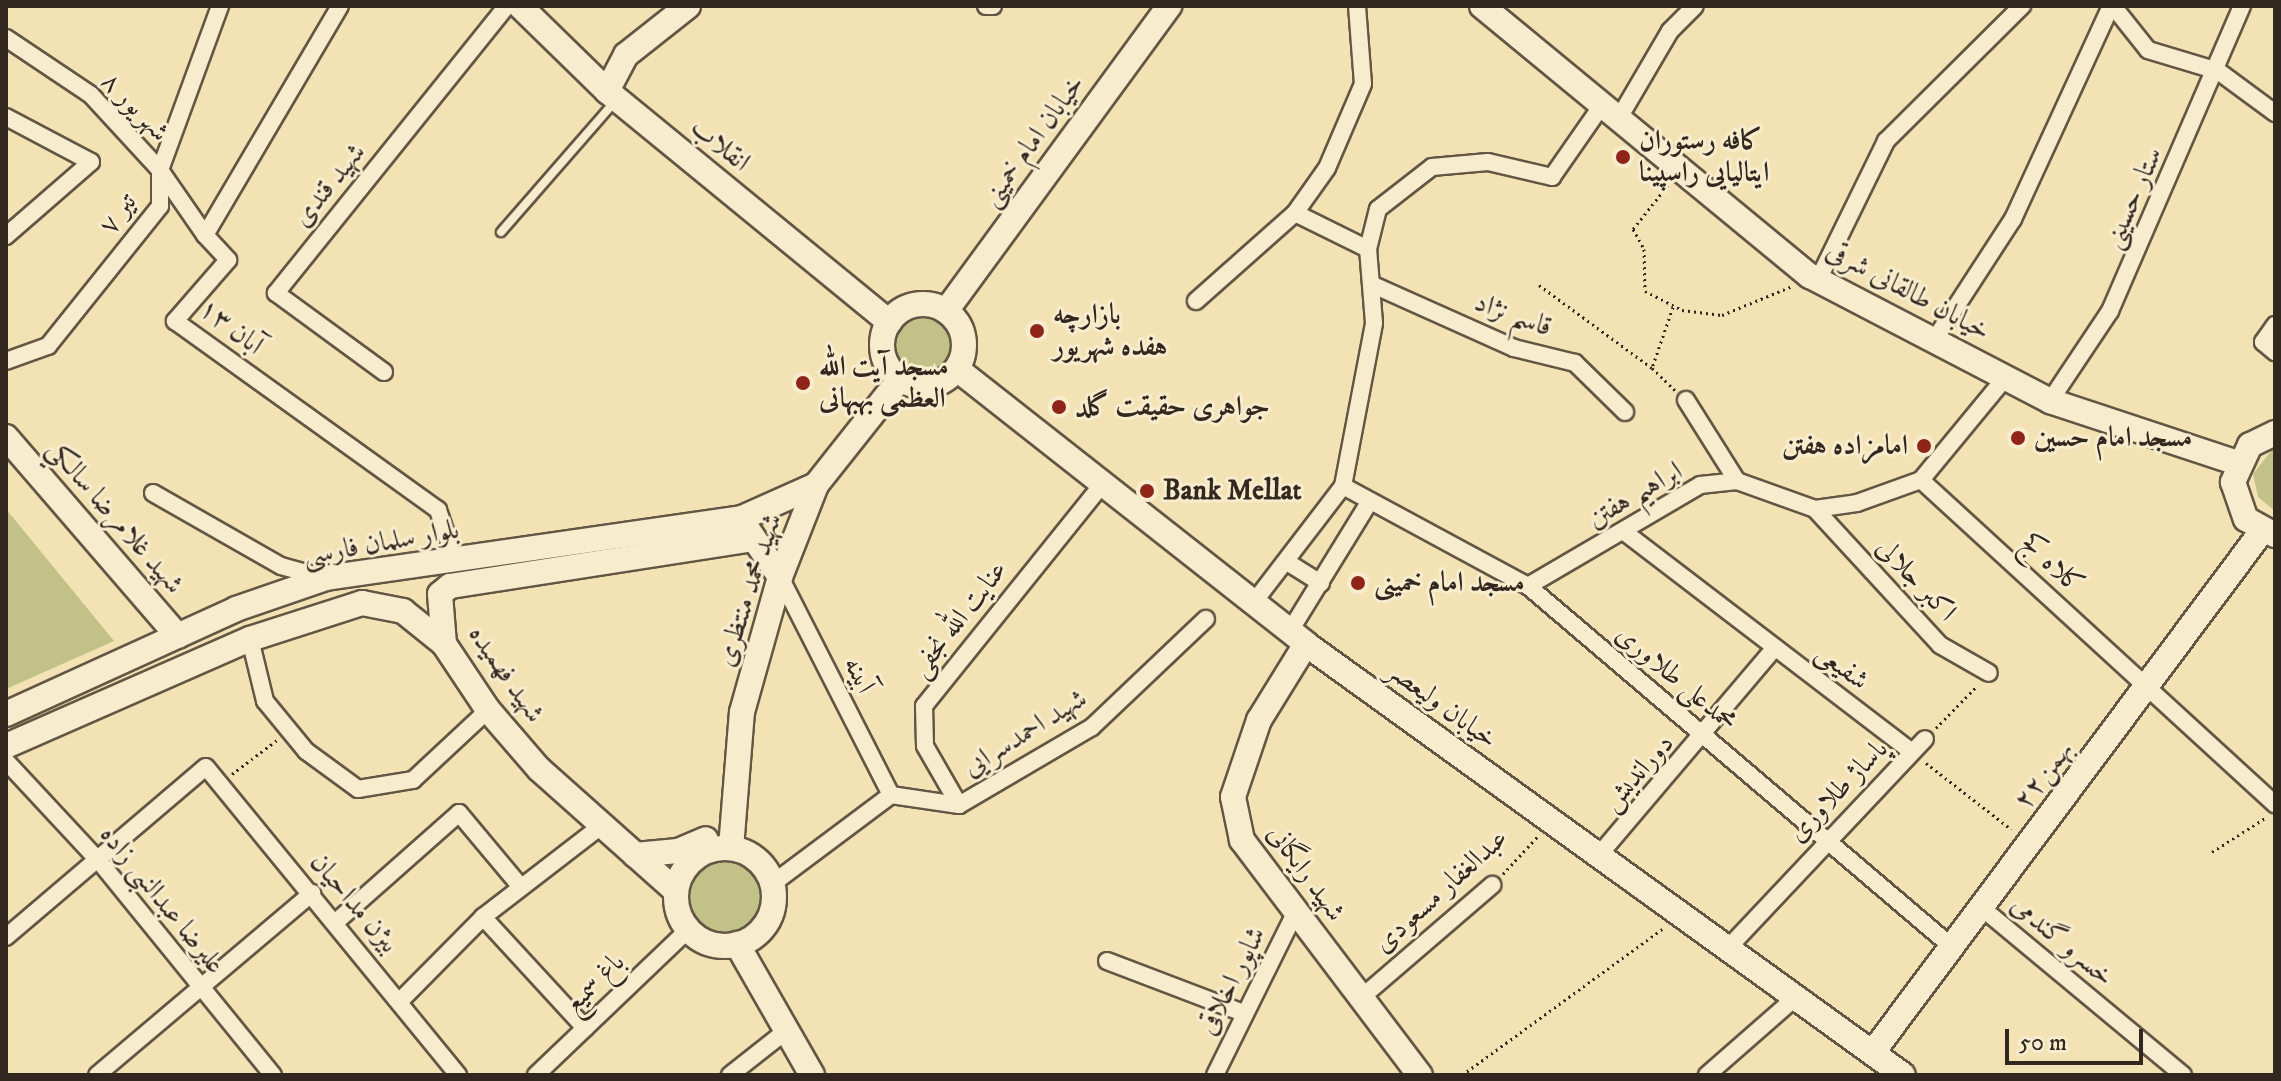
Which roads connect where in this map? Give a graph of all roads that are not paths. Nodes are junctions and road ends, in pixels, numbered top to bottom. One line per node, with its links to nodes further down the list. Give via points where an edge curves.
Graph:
1 (220, 6): 21 (street, ۷ تیر)
2 (340, 6): 24 (street)
3 (507, 6): 37 (street, شهید قندی, via 276,293)
4 (520, 6): 17 (main road, انقلاب)
5 (688, 6): 17 (main road, via 626,55)
6 (986, 6): 7 (street)
7 (993, 6)
8 (1169, 6): 30 (main road, خیابان امام خمینی)
9 (1357, 6): 22 (street, via 1363,84 1327,168)
10 (1482, 6): 18 (main road, خیابان طالقانی شرقی)
11 (1695, 6): 18 (street)
12 (2022, 6): 27 (street, via 1886,141)
13 (2112, 6): 16 (street, via 2148,50); 33 (street, via 2013,219)
14 (2242, 6): 16 (street, ستار حسینی)
15 (6, 38): 21 (street, ۸ شهریور, via 91,95)
16 (2218, 71): 19 (street); 41 (street, ستار حسینی, via 2110,311)
17 (612, 95): 23 (lane); 31 (main road, انقلاب)
18 (1611, 111): 26 (street, via 1552,177 1488,162 1432,167 1378,209); 27 (main road, خیابان طالقانی شرقی)
19 (2275, 113)
20 (6, 117): 25 (street, via 91,162)
21 (160, 170): 24 (street, ۸ شهریور); 35 (street, ۷ تیر, via 160,206 48,346)
22 (1295, 213): 26 (street); 29 (street)
23 (501, 232)
24 (205, 235): 57 (street, ۱۳ آبان, via 228,260 175,321 438,510)
25 (6, 236)
26 (1368, 249): 28 (street)
27 (1814, 278): 33 (main road, خیابان طالقانی شرقی)
28 (1371, 284): 42 (street, قاسم نژاد, via 1514,348 1575,363); 50 (street, via 1374,323)
29 (1196, 301)
30 (946, 311): 31 (main road, via 916,305); 36 (main road, via 964,338)
31 (889, 322): 39 (main road, via 882,353)
32 (2275, 325): 34 (street, via 2263,342)
33 (1935, 339): 38 (main road, خیابان طالقانی شرقی)
34 (2275, 352)
35 (6, 361)
36 (957, 369): 39 (main road, via 930,386); 48 (main road, خیابان ولیعصر)
37 (384, 372)
38 (2006, 377): 41 (main road, خیابان طالقانی شرقی); 46 (street)
39 (900, 379): 49 (main road, شهید محمد منتظری)
40 (1686, 400): 47 (street)
41 (2050, 401): 45 (main road, خیابان طالقانی شرقی)
42 (1625, 412)
43 (2275, 433): 45 (main road, via 2250,445)
44 (6, 437): 65 (main road, شهید غلامرضا سالکي)
45 (2238, 463): 56 (main road, via 2236,502)
46 (1921, 480): 53 (street, ابراهیم هفتن, via 1857,503); 71 (street, کلاه کج)
47 (1737, 481): 53 (street, ابراهیم هفتن); 55 (street, ابراهیم هفتن, via 1700,485)
48 (1104, 482): 63 (main road, خیابان ولیعصر); 81 (street, عنایت الله نجفی, via 924,706 925,746)
49 (816, 485): 54 (main road); 59 (main road, شهید محمد منتظری)
50 (1343, 486): 52 (street, محمدعلی طلاوری); 58 (street)
51 (153, 493): 60 (street, via 281,566)
52 (1368, 504): 61 (street); 62 (street, محمدعلی طلاوری)
53 (1815, 509): 70 (street, اکبر جلالی, via 1940,645)
54 (745, 529): 57 (main road, بلوار سلمان فارسی); 59 (main road); 68 (main road, شهید فهمیده, via 450,586 439,602)
55 (1623, 531): 62 (street, ابراهیم هفتن); 69 (street, شفیعی)
56 (2269, 533): 71 (main road, ۲۲بهمن)
57 (455, 560): 60 (main road, بلوار سلمان فارسی)
58 (1287, 562): 61 (street); 63 (street)
59 (780, 577): 79 (street, آبینه); 82 (main road, شهید محمد منتظری, via 742,712)
60 (326, 578): 65 (main road, بلوار سلمان فارسی)
61 (1321, 583): 66 (street)
62 (1528, 586): 74 (street, محمدعلی طلاوری)
63 (1254, 602): 66 (main road, خیابان ولیعصر)
64 (1206, 619): 81 (street, شهید احمدسرایی, via 1092,727)
65 (178, 636): 73 (main road, بلوار سلمان فارسی)
66 (1298, 638): 87 (main road, خیابان ولیعصر); 95 (main road, شهید رایگانی, via 1259,720 1233,797 1242,840)
67 (250, 639): 68 (main road, بلوار سلمان فارسی, via 362,603 403,611); 72 (street, via 265,701 289,730 358,789 413,780); 76 (main road, بلوار سلمان فارسی)
68 (444, 644): 72 (main road, شهید فهمیده)
69 (1774, 649): 74 (street, دوراندیش); 77 (street, شفیعی)
70 (1989, 673)
71 (2149, 686): 80 (street, کلاه کج); 94 (main road, ۲۲بهمن)
72 (488, 710): 83 (main road, شهید فهمیده)
73 (6, 714)
74 (1705, 737): 84 (street, محمدعلی طلاوری); 87 (street, دوراندیش)
75 (1925, 739): 77 (street, پاساژ طلاوری)
76 (6, 746)
77 (1912, 752): 84 (street, پاساژ طلاوری)
78 (6, 761): 88 (street, علیرضا عبدالنبی زاده)
79 (891, 795): 81 (street, شهید احمدسرایی); 89 (street)
80 (2275, 804)
81 (959, 805)
82 (734, 815): 85 (main road, شهید محمد منتظری); 86 (main road, via 691,847)
83 (601, 826): 86 (main road, شهید فهمیده); 91 (street)
84 (1826, 840): 101 (street, محمدعلی طلاوری); 102 (street, پاساژ طلاوری)
85 (731, 848): 89 (main road, via 749,855); 92 (main road, via 695,858)
86 (635, 855): 92 (main road, شهید فهمیده)
87 (1599, 855): 102 (main road, خیابان ولیعصر)
88 (99, 861): 93 (street, بیژن مداحیان, via 206,767); 99 (street); 104 (street, علیرضا عبدالنبی زاده)
89 (772, 884): 100 (main road, via 767,921)
90 (1492, 885): 105 (street, عبدالغفار مسعودی)
91 (520, 886): 96 (street); 97 (street, via 459,813)
92 (676, 891): 98 (main road, شهید فهمیده)
93 (312, 893): 97 (street, بیژن مداحیان); 104 (street)
94 (1982, 908): 101 (main road, ۲۲بهمن); 122 (street, خسرو گندمی)
95 (1296, 911): 105 (main road, شهید رایگانی); 108 (street, شاپور اخلاقی)
96 (483, 917): 107 (street); 109 (street)
97 (337, 921): 107 (street, بیژن مداحیان)
98 (689, 929): 100 (main road, via 718,946); 109 (street, باغ سمیع)
99 (6, 937)
100 (737, 944): 110 (main road)
101 (1952, 947): 111 (main road, ۲۲بهمن)
102 (1728, 948): 106 (main road, خیابان ولیعصر)
103 (1107, 961): 108 (street)
104 (202, 990): 112 (street); 113 (street, علیرضا عبدالنبی زاده)
105 (1362, 997): 119 (main road, شهید رایگانی)
106 (1796, 997): 111 (main road, خیابان ولیعصر); 120 (street)
107 (400, 1001): 114 (street, بیژن مداحیان)
108 (1243, 1013): 118 (street, شاپور اخلاقی)
109 (585, 1028): 115 (street, باغ سمیع)
110 (786, 1031): 116 (street); 117 (main road)
111 (1873, 1052): 121 (main road, خیابان ولیعصر)
112 (97, 1075)
113 (273, 1075)
114 (458, 1075)
115 (536, 1075)
116 (730, 1075)
117 (812, 1075)
118 (1215, 1075)
119 (1420, 1075)
120 (1707, 1075)
121 (1903, 1075)
122 (2183, 1075)

